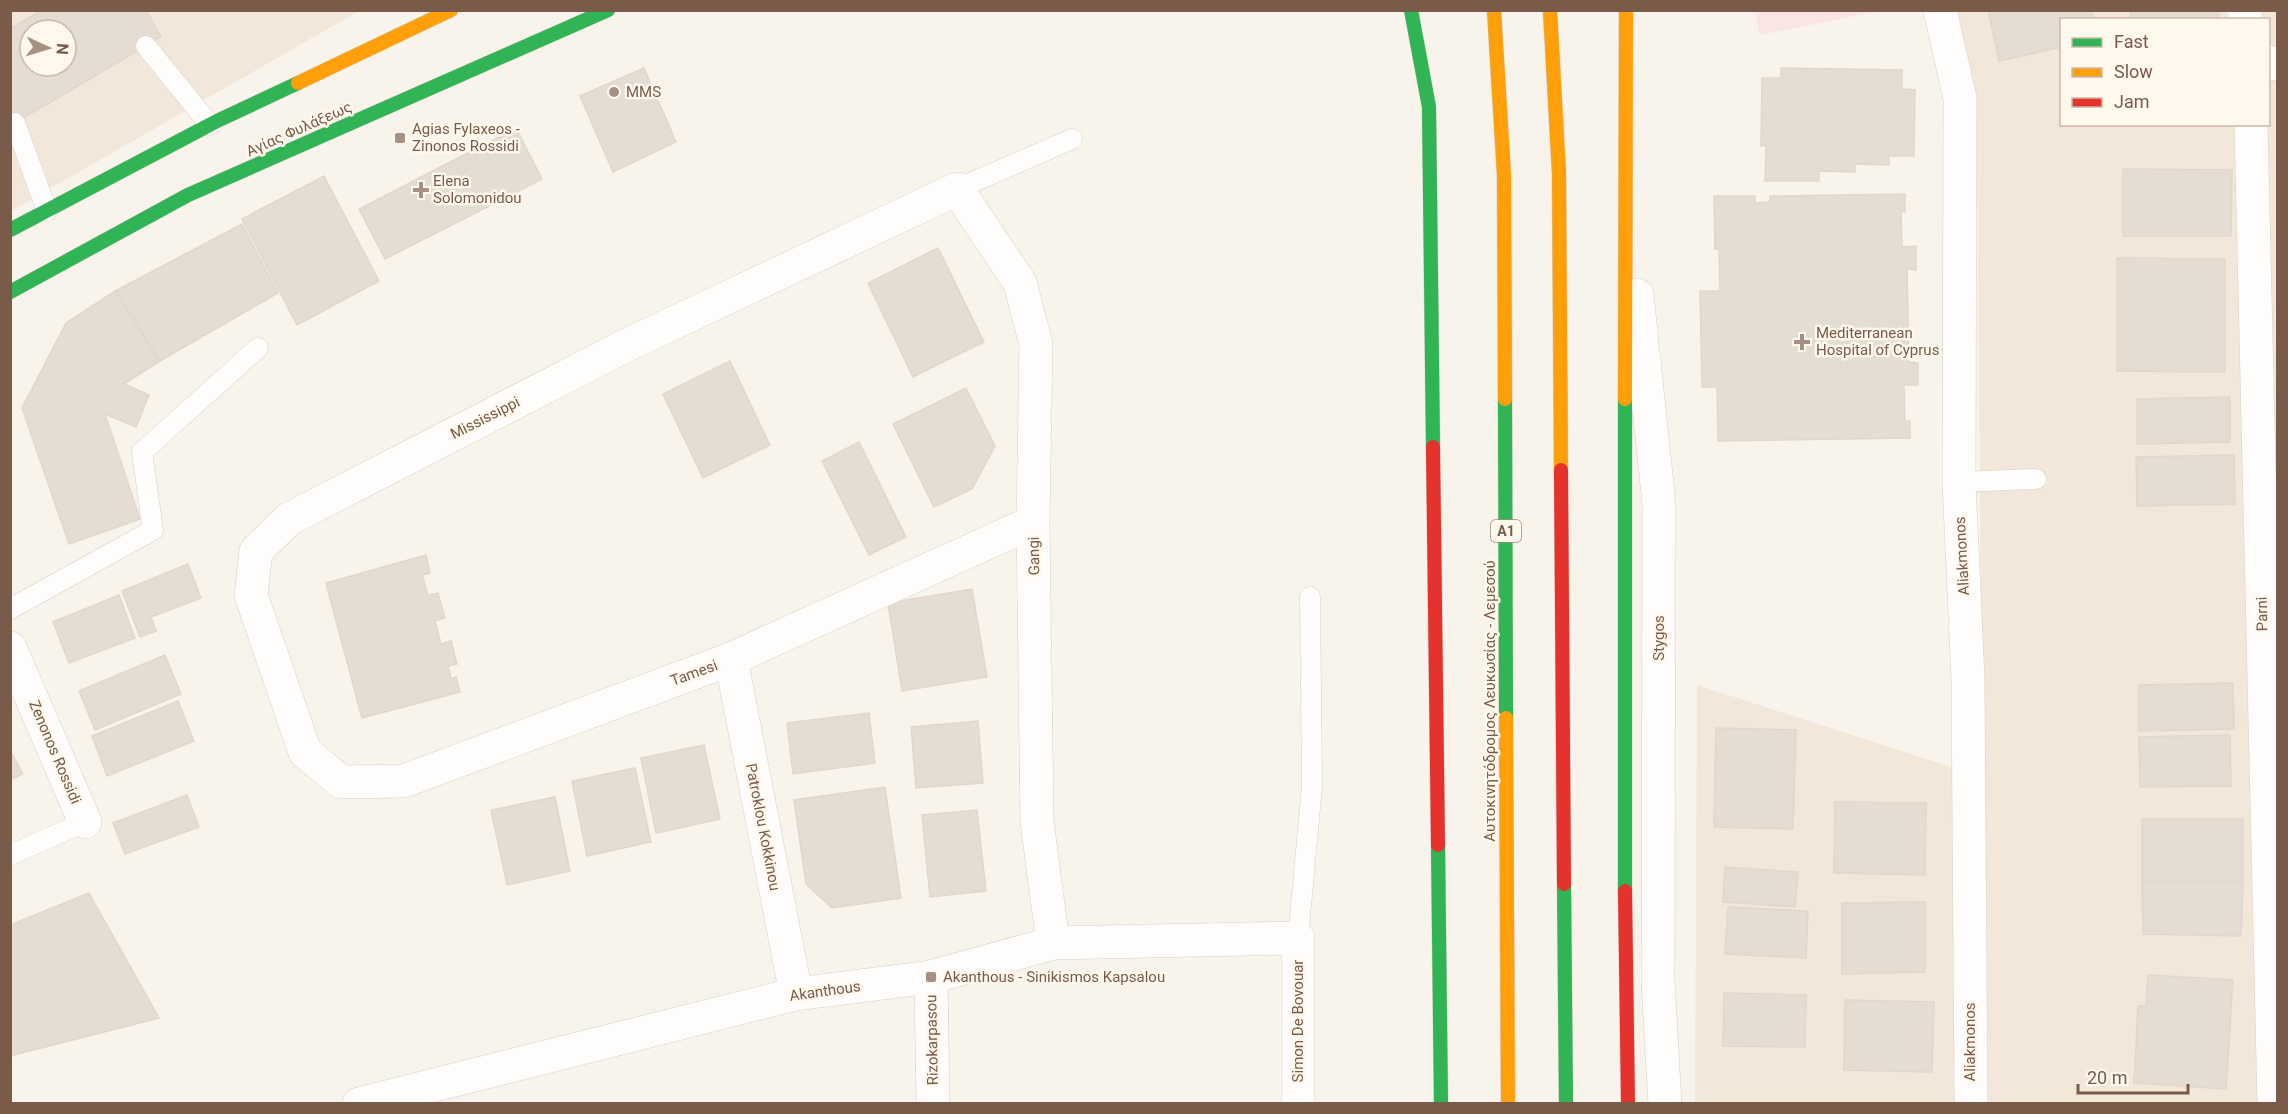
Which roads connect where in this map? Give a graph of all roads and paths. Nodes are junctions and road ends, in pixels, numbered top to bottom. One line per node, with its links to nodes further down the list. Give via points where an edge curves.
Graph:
1 (451, 10): 10 (main road)
2 (608, 10): 17 (main road, Αγίας Φυλάξεως, via 188,195)
3 (1411, 10): 37 (main road, via 1429,107)
4 (1494, 10): 38 (main road, Αυτοκινητόδρομος Λευκωσίας - Λεμεσού / A1, via 1504,175)
5 (1550, 10): 39 (main road, via 1559,173)
6 (1626, 10): 13 (main road)
7 (1940, 10): 20 (street, Aliakmonos, via 1960,98)
8 (146, 46): 10 (lane)
9 (15, 123): 15 (lane)
10 (210, 125): 15 (main road)
11 (2251, 126): 43 (street, Parni)
12 (1072, 139): 14 (lane)
13 (1625, 173): 40 (main road); 41 (street, Stygos, via 1659,503 1658,982)
14 (957, 189): 21 (street, Gangi, via 1020,283 1036,344); 26 (street, Mississippi, via 625,346 289,519 256,552 251,595 305,752)
15 (47, 211): 16 (main road)
16 (10, 230)
17 (10, 292)
18 (258, 348): 23 (lane, via 142,452 153,530)
19 (2036, 479): 20 (lane)
20 (1959, 482): 42 (street, Aliakmonos, via 1968,679)
21 (1033, 522): 25 (street, Tamesi); 30 (street, Gangi, via 1037,822)
22 (1310, 597): 29 (lane, via 1312,786)
23 (10, 609)
24 (10, 648): 27 (street, Zenonos Rossidi)
25 (731, 659): 26 (street, Tamesi, via 404,780); 32 (street, Patroklou Kokkinou)
26 (341, 782)
27 (85, 822): 28 (lane)
28 (10, 855)
29 (1298, 938): 30 (street, Akanthous); 36 (street, Simon De Bovouar)
30 (1053, 943): 31 (street, Akanthous)
31 (931, 976): 32 (street, Akanthous); 35 (street, Rizokarpasou)
32 (796, 994): 33 (street, Akanthous)
33 (442, 1094): 34 (street, Akanthous)
34 (359, 1104)
35 (933, 1104)
36 (1298, 1104)
37 (1441, 1104)
38 (1508, 1104)
39 (1566, 1104)
40 (1628, 1104)
41 (1665, 1104)
42 (1971, 1104)
43 (2274, 1104)

